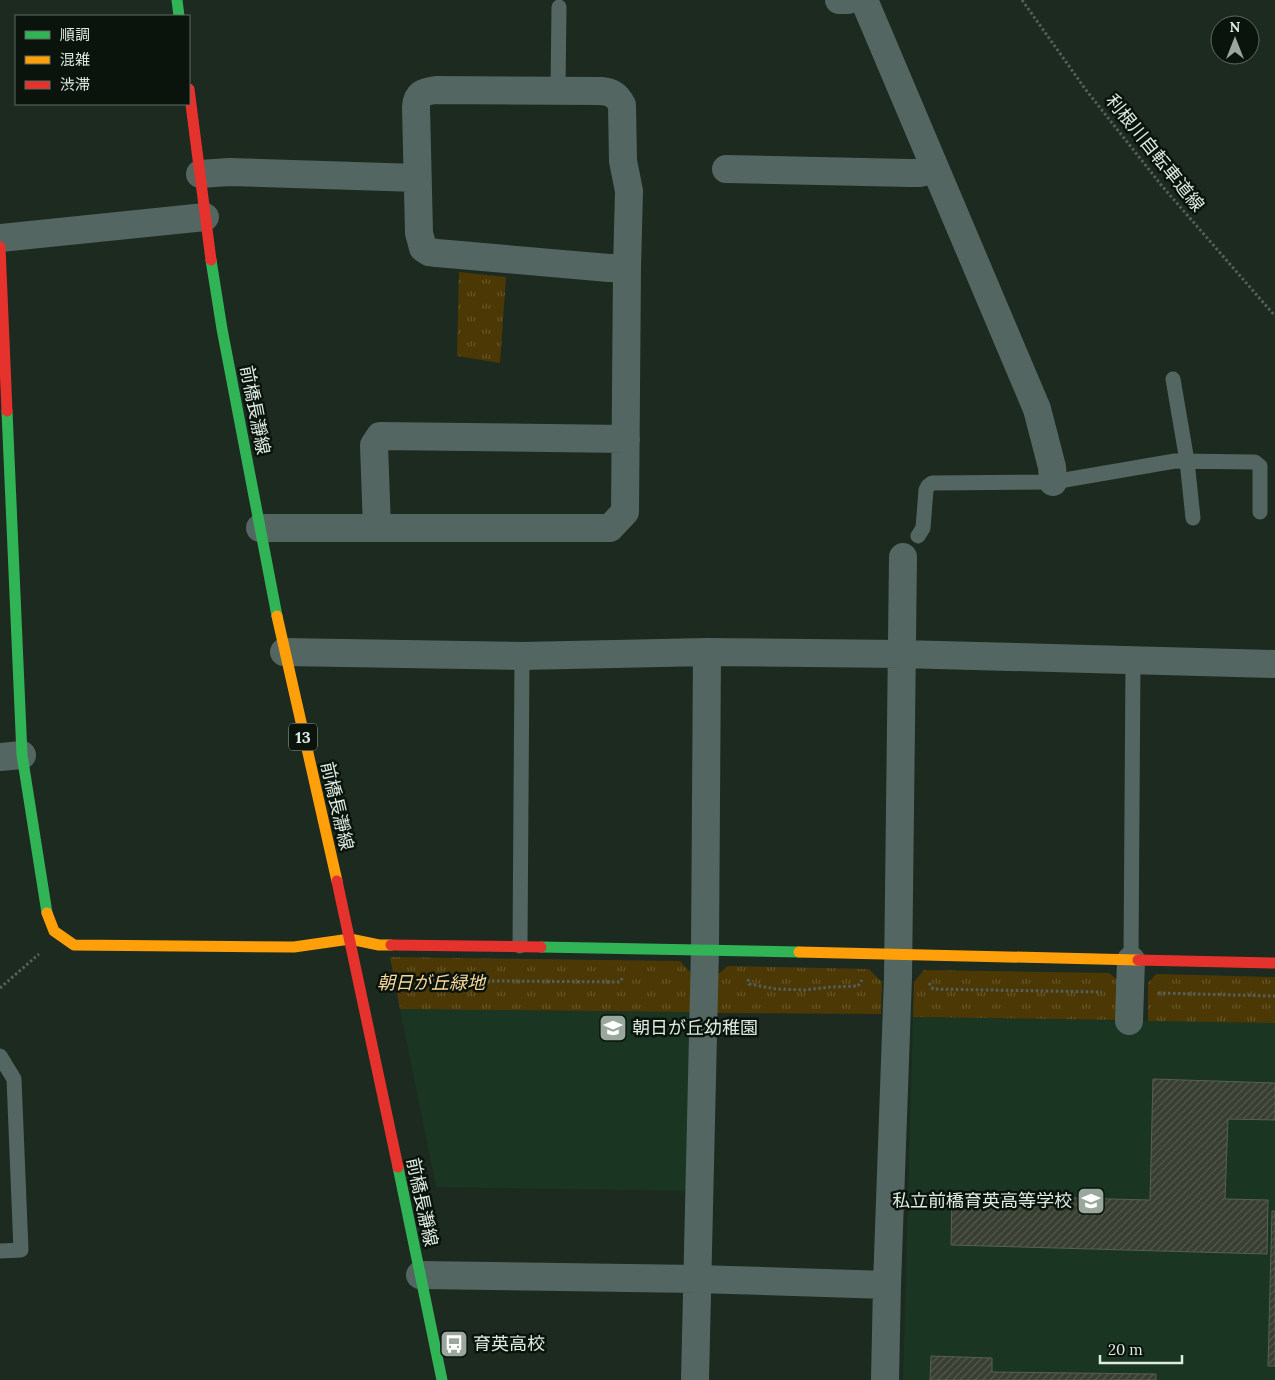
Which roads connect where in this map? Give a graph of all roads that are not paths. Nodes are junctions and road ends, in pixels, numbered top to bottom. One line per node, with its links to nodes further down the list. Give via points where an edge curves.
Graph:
1 (177, 0): 6 (street)
2 (839, 0): 3 (street)
3 (848, 0)
4 (864, 0): 10 (street)
5 (559, 8): 7 (lane)
6 (179, 15)
7 (558, 90): 12 (street, via 436,90 421,94 416,108); 16 (street, via 611,92 622,105 623,161 629,191)
8 (190, 97): 11 (street, 前橋長瀞線 / 13)
9 (726, 169): 10 (street, via 909,174)
10 (935, 169): 21 (street, via 1036,409)
11 (200, 174): 12 (street, via 229,172); 13 (street, 前橋長瀞線 / 13)
12 (418, 178): 16 (street, via 420,241 429,252)
13 (205, 217): 14 (street); 24 (street, 前橋長瀞線 / 13)
14 (0, 238)
15 (0, 247): 20 (street)
16 (627, 268): 18 (street)
17 (1173, 379): 19 (lane)
18 (626, 439): 25 (street, via 625,512 610,528); 25 (street, via 380,436 374,444)
19 (1187, 461): 21 (lane); 22 (lane, via 1255,462 1260,466); 23 (lane)
20 (4, 462): 27 (street)
21 (1053, 482): 26 (lane, via 932,483 926,490 923,528)
22 (1260, 512)
23 (1193, 518)
24 (260, 528): 25 (street); 28 (street, 前橋長瀞線 / 13)
25 (377, 528)
26 (910, 547): 30 (street)
27 (8, 612): 34 (street)
28 (284, 652): 31 (street); 35 (street, 前橋長瀞線 / 13)
29 (707, 652): 30 (street); 31 (street); 37 (street)
30 (901, 654): 32 (street); 38 (street)
31 (522, 656): 36 (lane)
32 (1133, 660): 33 (street); 39 (lane)
33 (1275, 664)
34 (11, 756): 35 (street, via 48,918 54,931 74,944 294,947)
35 (350, 940): 36 (street, via 378,944); 44 (street, 前橋長瀞線 / 13)
36 (520, 946): 37 (street)
37 (705, 949): 38 (street); 45 (street)
38 (898, 954): 39 (street); 46 (street)
39 (1131, 960): 40 (street); 41 (street)
40 (1275, 963)
41 (1129, 1021)
42 (0, 1056): 43 (lane, via 14,1079 20,1250)
43 (0, 1251)
44 (420, 1275): 45 (street); 47 (street, 前橋長瀞線 / 13)
45 (697, 1279): 46 (street); 48 (street)
46 (887, 1285): 49 (street)
47 (442, 1380)
48 (695, 1380)
49 (885, 1380)

